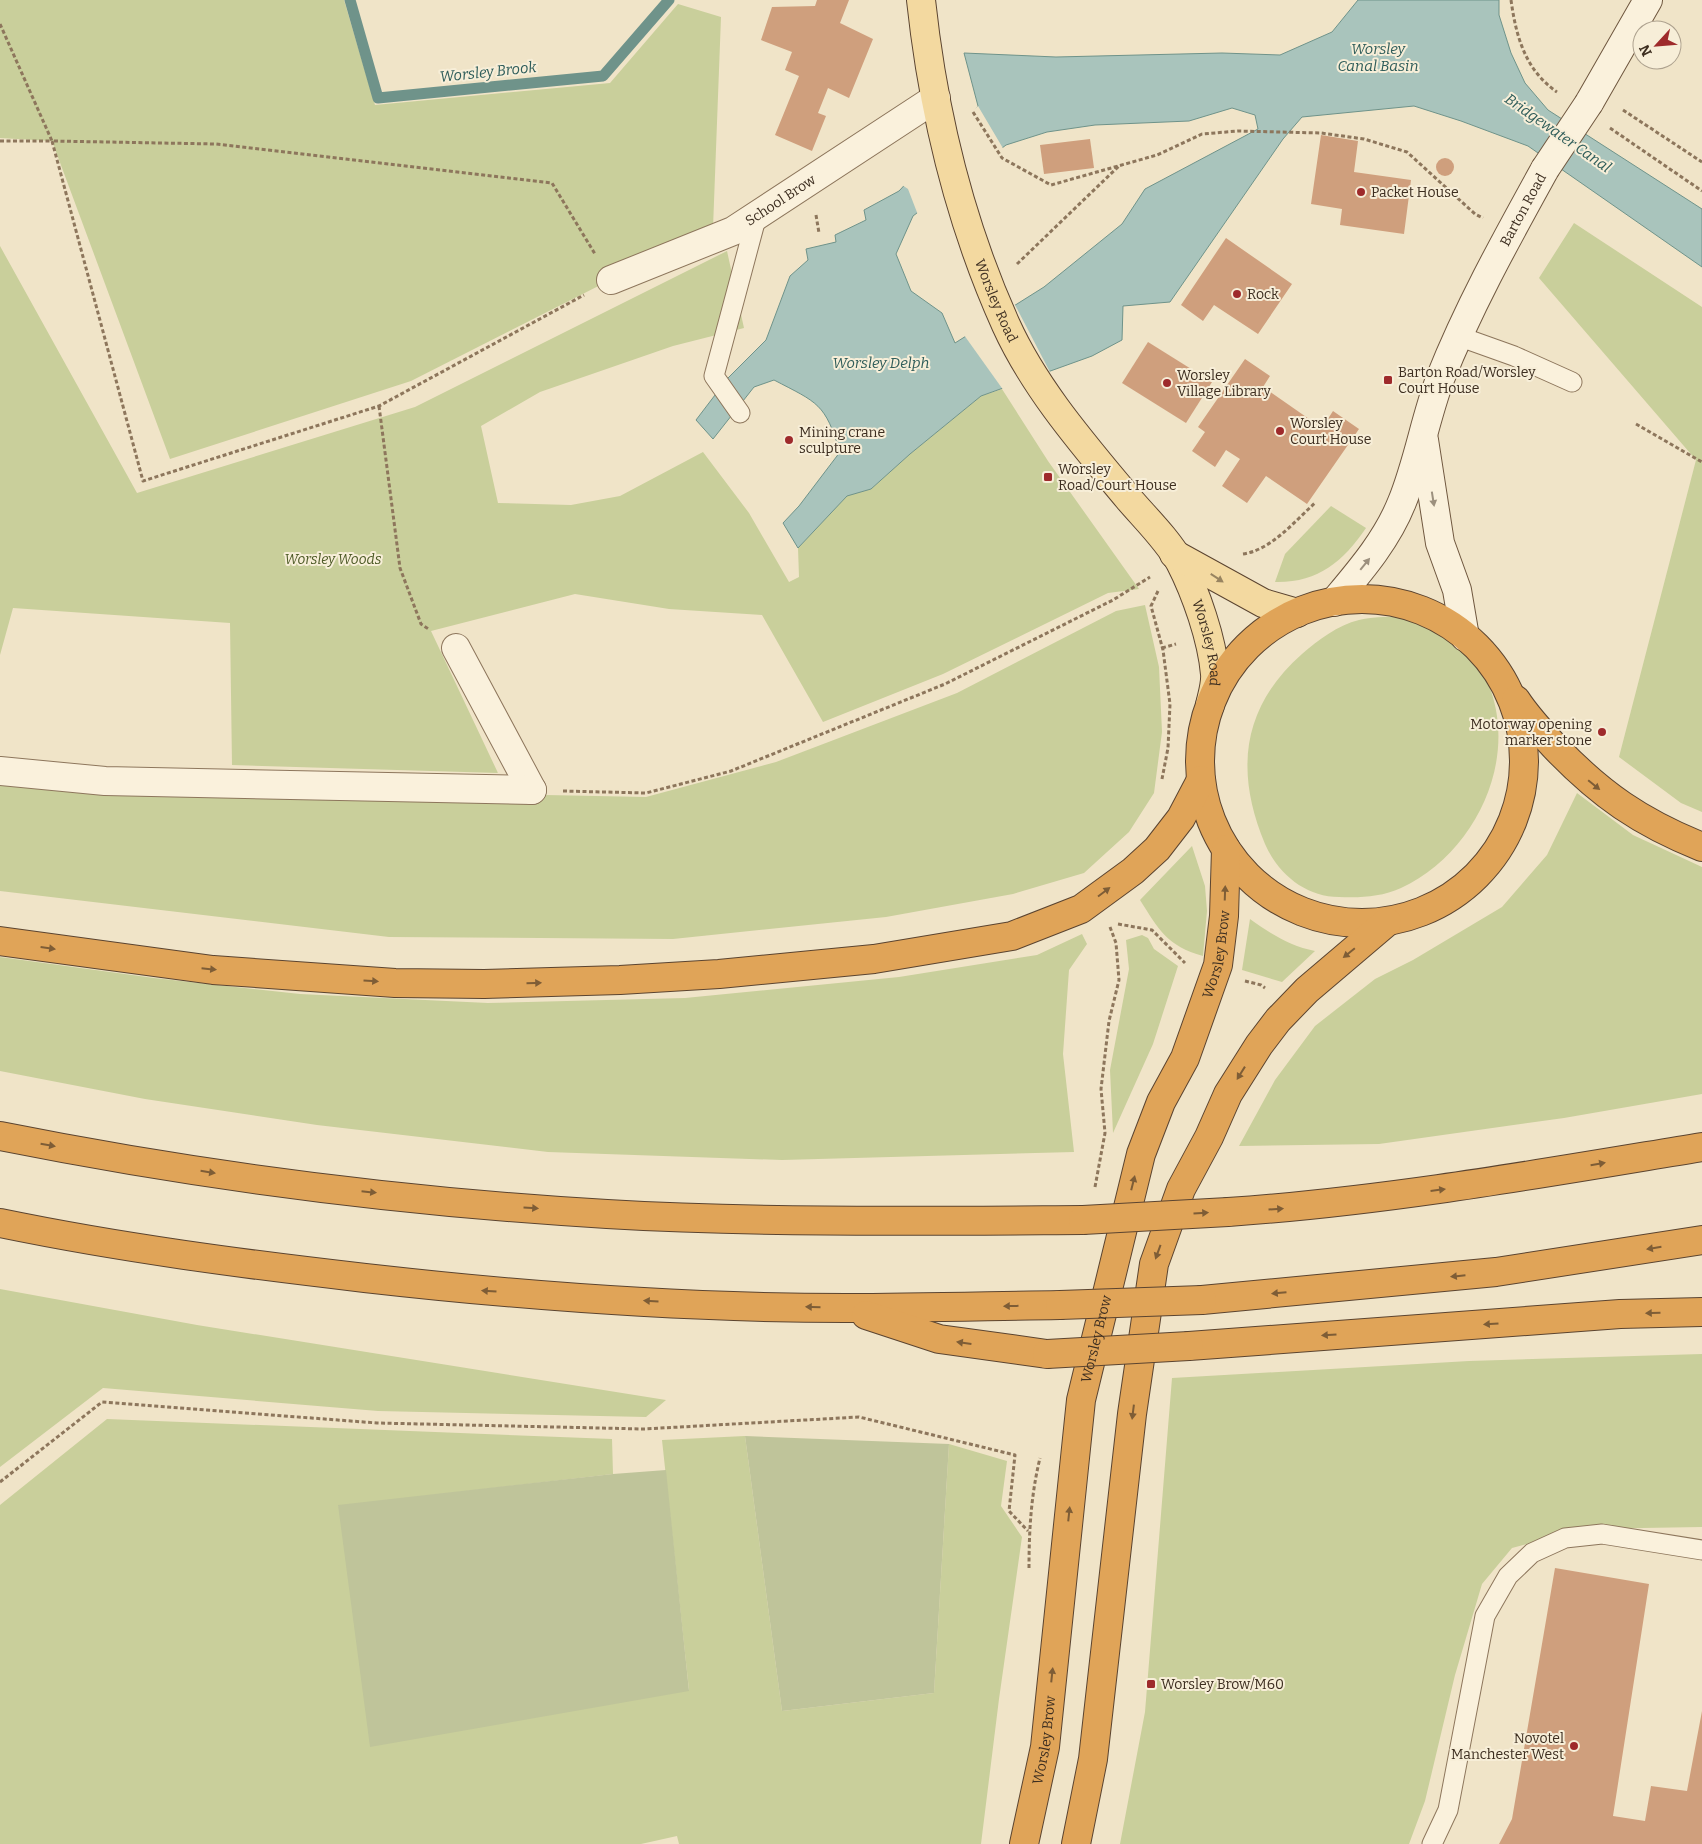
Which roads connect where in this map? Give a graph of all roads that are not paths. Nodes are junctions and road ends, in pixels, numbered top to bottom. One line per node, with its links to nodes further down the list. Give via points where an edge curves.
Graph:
1 (921, 0): 3 (main road, Worsley Road)
2 (1648, 0): 6 (street, Barton Road, bridge, via 1592,97 1545,169 1492,263)
3 (936, 98): 4 (street, School Brow); 10 (main road, Worsley Road, via 960,204 998,304 1018,346 1079,439)
4 (757, 215): 5 (street, School Brow, via 733,231); 8 (lane, via 714,376)
5 (611, 280)
6 (1458, 336): 7 (lane); 9 (street, Barton Road)
7 (1572, 382)
8 (740, 414)
9 (1423, 434): 11 (street, Barton Road, one-way to 9, via 1368,561 1393,521); 13 (street, Barton Road, one-way to 13, via 1440,543 1457,590)
10 (1174, 554): 12 (main road, Worsley Road, one-way to 12, via 1263,604); 16 (main road, Worsley Road, via 1197,602 1211,652 1216,676)
11 (1334, 602): 12 (highway); 13 (highway, via 1357,599 1403,605 1446,623)
12 (1297, 613): 16 (highway, via 1274,625 1236,660)
13 (1464, 637): 15 (highway, via 1482,652)
14 (456, 648): 17 (street, via 532,790 105,781)
15 (1496, 671): 19 (highway, one-way to 19, via 1526,716 1587,780 1614,801 1666,832); 21 (highway, via 1509,694 1523,747 1519,801 1510,826 1481,872 1460,890 1438,905)
16 (1210, 705): 18 (highway, via 1201,742)
17 (0, 771)
18 (1201, 780): 20 (highway, via 1214,828); 22 (highway, one-way to 18, via 212,970 395,983 484,984 720,974 856,961 1012,936 1081,909 1157,849 1181,818)
19 (1702, 847)
20 (1226, 849): 21 (highway, via 1256,884 1296,909 1340,922); 30 (highway, Worsley Brow, one-way to 20, via 1045,1747 1080,1400 1141,1154 1161,1102 1185,1058 1218,965 1224,916)
21 (1386, 922): 31 (highway, one-way to 31, via 1307,990 1259,1045 1228,1094 1181,1189 1154,1264 1132,1414 1093,1759)
22 (0, 942)
23 (0, 1136): 24 (highway, one-way to 24, bridge, via 226,1175 498,1206 606,1214 846,1221 1083,1220 1320,1205 1478,1185)
24 (1702, 1147)
25 (0, 1223): 27 (highway, one-way to 25, via 472,1290 217,1260)
26 (1702, 1240): 27 (highway, one-way to 27, bridge, via 1496,1272 1202,1300 1060,1306)
27 (845, 1308): 28 (highway, one-way to 27, bridge, via 1620,1314 1047,1354 938,1339)
28 (1702, 1312)
29 (1702, 1550): 32 (lane, via 1602,1534 1566,1538 1532,1553 1508,1576 1485,1616 1448,1810)
30 (1024, 1844)
31 (1076, 1844)
32 (1432, 1844)

